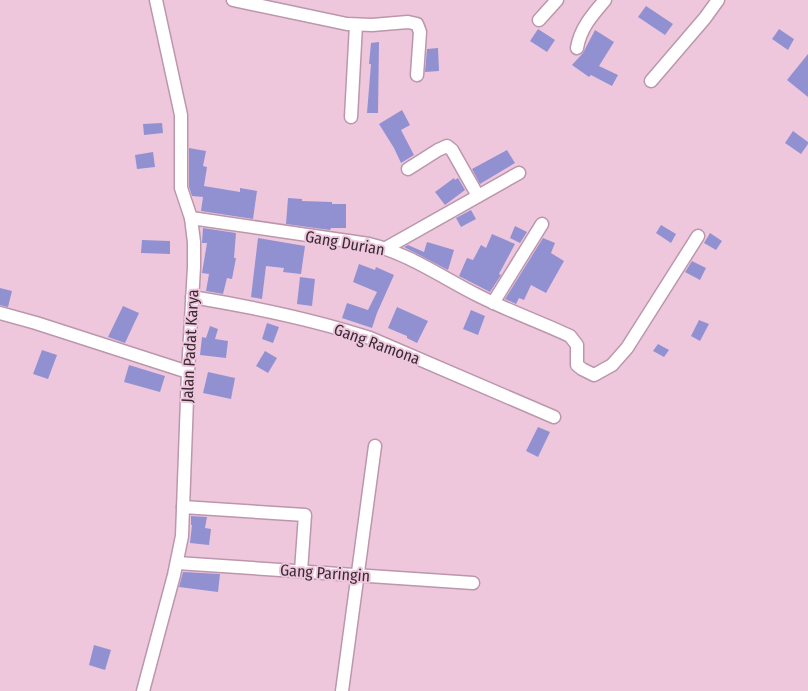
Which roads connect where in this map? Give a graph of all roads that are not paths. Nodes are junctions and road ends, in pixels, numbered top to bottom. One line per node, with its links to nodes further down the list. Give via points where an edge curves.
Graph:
1 (156, 0): 15 (street, Jalan Padat Karya, via 181,115 182,188)
2 (234, 0): 7 (street)
3 (556, 0): 6 (street)
4 (605, 0): 8 (street, via 582,30)
5 (718, 0): 10 (street)
6 (539, 20)
7 (356, 25): 9 (street, via 417,24 420,32); 11 (street)
8 (577, 48)
9 (417, 75)
10 (651, 81)
11 (352, 117)
12 (408, 169): 14 (street, via 447,146)
13 (519, 174): 14 (street)
14 (478, 196): 18 (street)
15 (191, 218): 18 (street, Gang Durian); 19 (street, Jalan Padat Karya, via 194,242)
16 (542, 224): 20 (street)
17 (698, 236): 20 (street, Gang Durian, via 637,334 612,365 594,375 577,365 577,348 568,335)
18 (386, 248): 20 (street, Gang Durian)
19 (192, 297): 22 (street, Jalan Padat Karya); 23 (street, Gang Ramona, via 340,328)
20 (493, 303)
21 (0, 313): 22 (street)
22 (188, 372): 25 (street, Jalan Padat Karya)
23 (554, 417)
24 (375, 446): 28 (street)
25 (183, 507): 26 (street, Jalan Padat Karya); 27 (street, via 305,515)
26 (177, 562): 27 (street, Gang Paringin); 30 (street, Jalan Padat Karya)
27 (301, 571): 28 (street, Gang Paringin)
28 (358, 575): 29 (street, Gang Paringin); 31 (street)
29 (473, 583)
30 (143, 691)
31 (342, 691)

